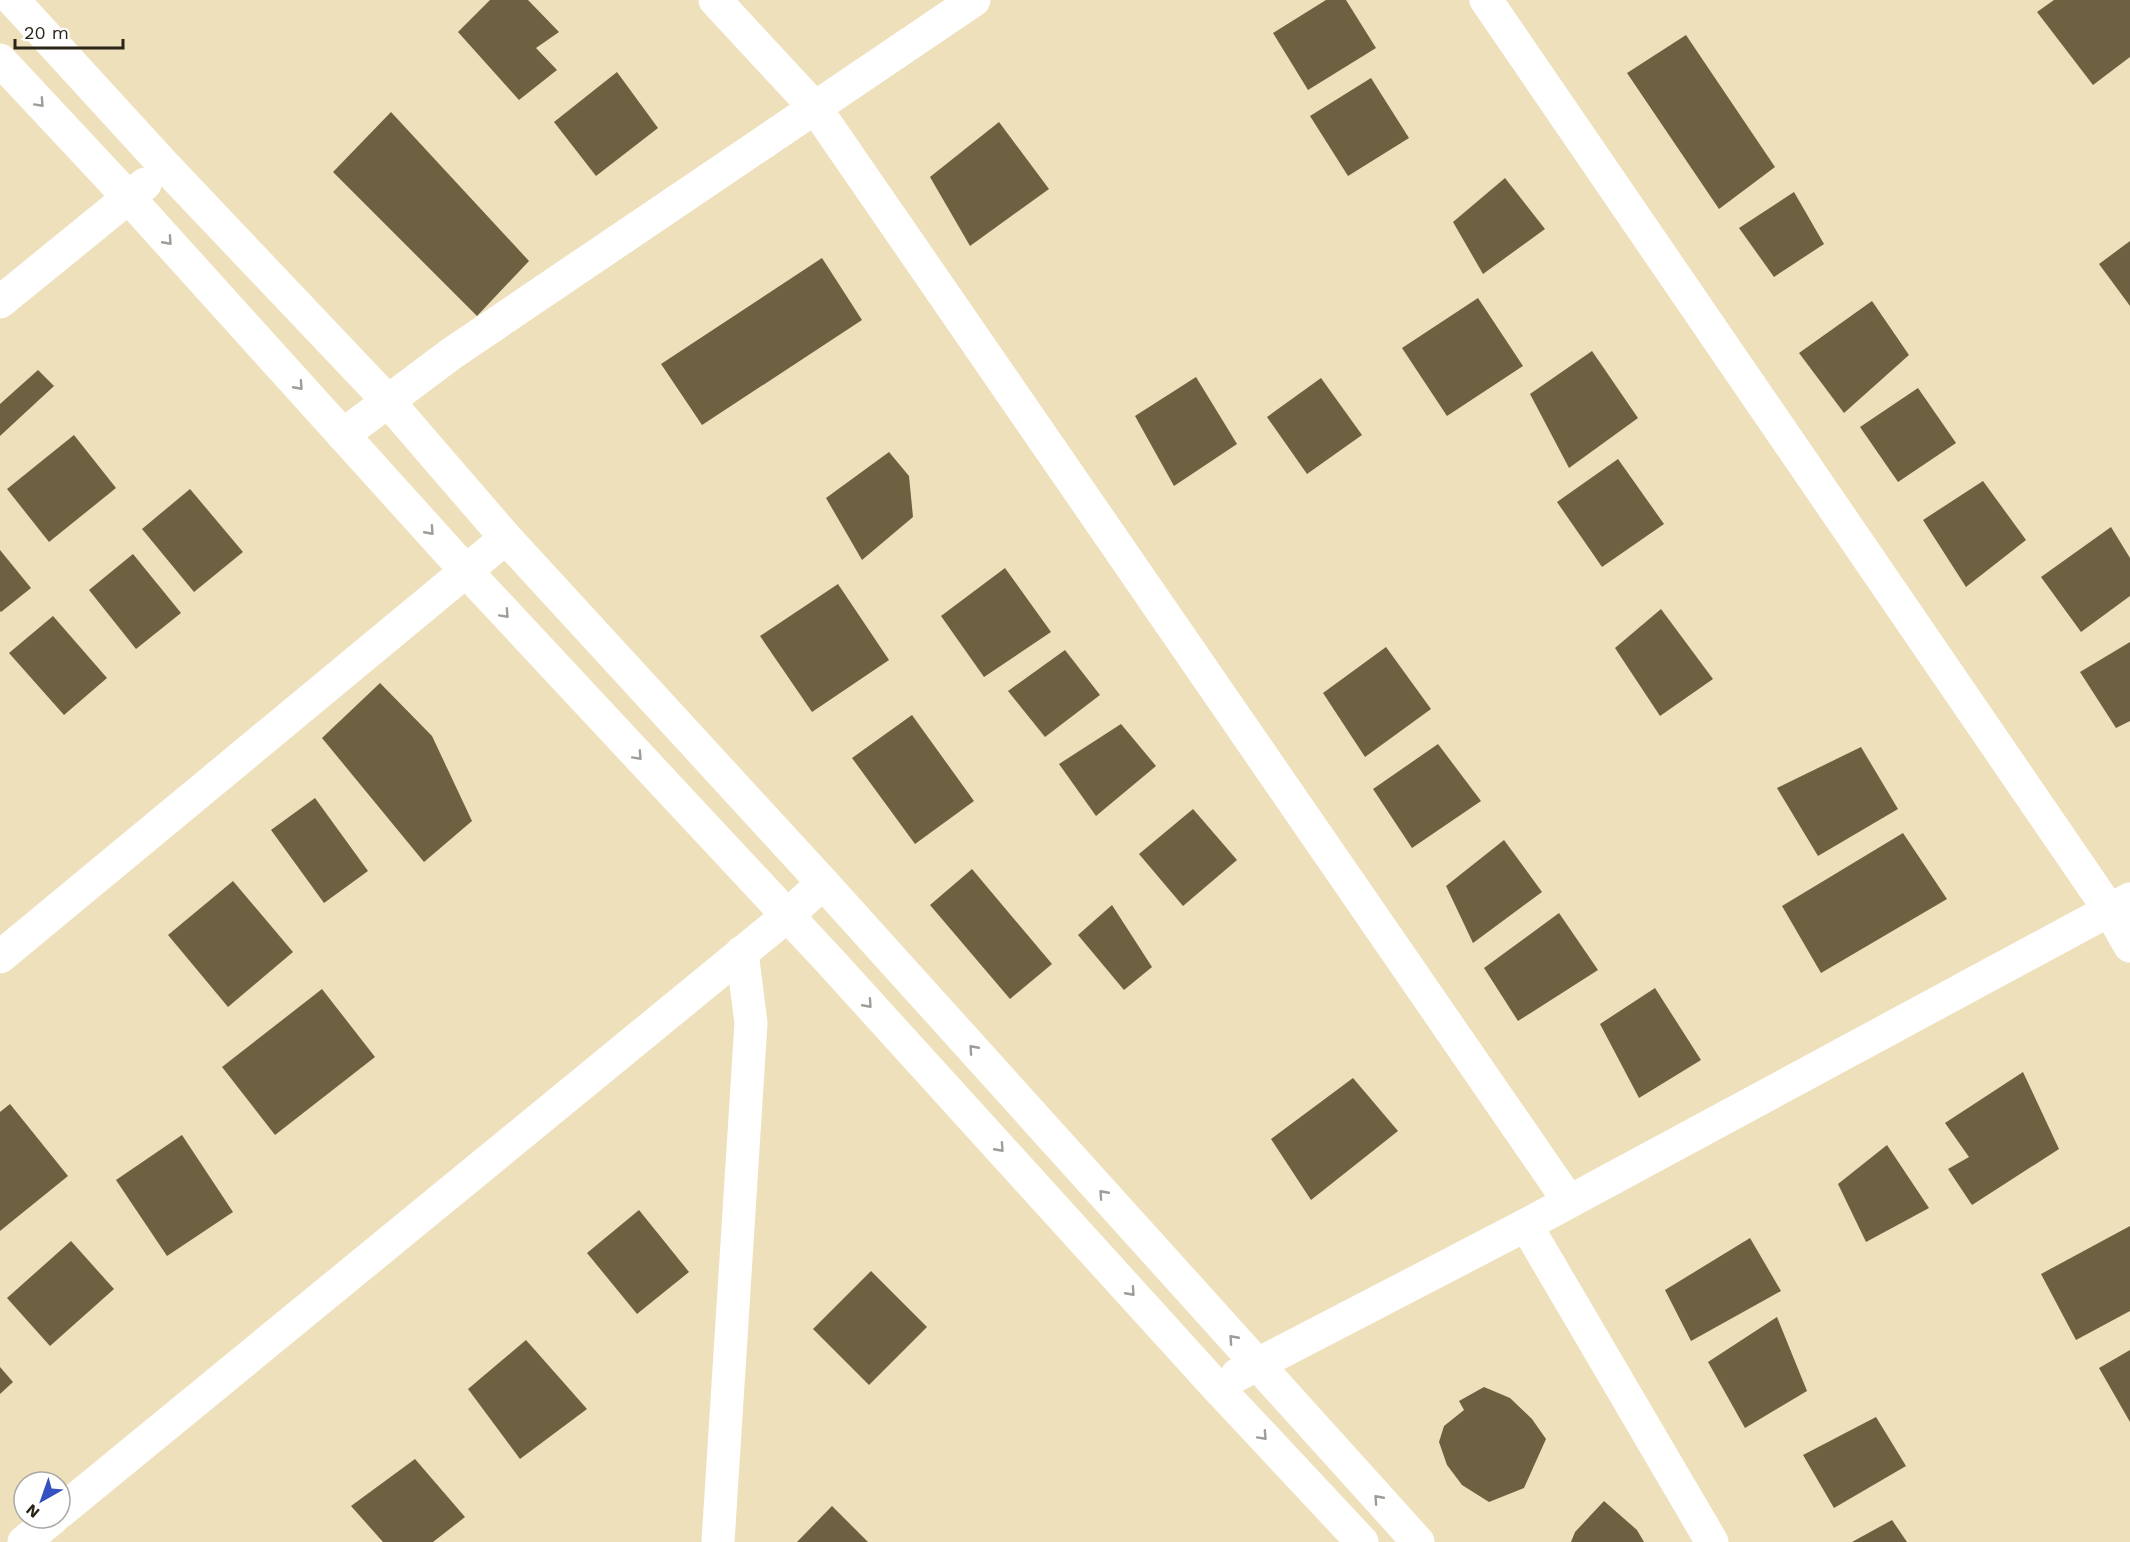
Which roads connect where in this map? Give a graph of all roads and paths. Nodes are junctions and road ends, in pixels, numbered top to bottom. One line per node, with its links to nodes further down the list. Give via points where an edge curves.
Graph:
1 (13, 0): 7 (street)
2 (715, 0): 6 (street)
3 (974, 0): 6 (street)
4 (1486, 0): 15 (street)
5 (0, 60): 8 (street, one-way to 8)
6 (816, 109): 10 (street); 20 (street)
7 (164, 165): 8 (street); 10 (street)
8 (129, 198): 9 (street); 11 (street, one-way to 11)
9 (0, 302)
10 (387, 400): 11 (street); 12 (street)
11 (343, 435): 13 (street, one-way to 13)
12 (506, 538): 13 (street); 14 (street)
13 (466, 571): 16 (street, one-way to 16); 19 (street)
14 (824, 883): 16 (street); 22 (street, one-way to 14)
15 (2120, 905): 17 (street); 20 (street)
16 (787, 916): 18 (street); 23 (street, one-way to 23)
17 (2130, 946)
18 (742, 952): 24 (street); 27 (street, via 751,1023)
19 (0, 957)
20 (1568, 1200): 21 (street)
21 (1526, 1225): 22 (street); 30 (street)
22 (1257, 1366): 23 (street); 29 (street, one-way to 22)
23 (1215, 1385): 28 (street, one-way to 28)
24 (72, 1502)
25 (38, 1530): 26 (street)
26 (24, 1542)
27 (718, 1542)
28 (1362, 1542)
29 (1418, 1542)
30 (1713, 1542)

